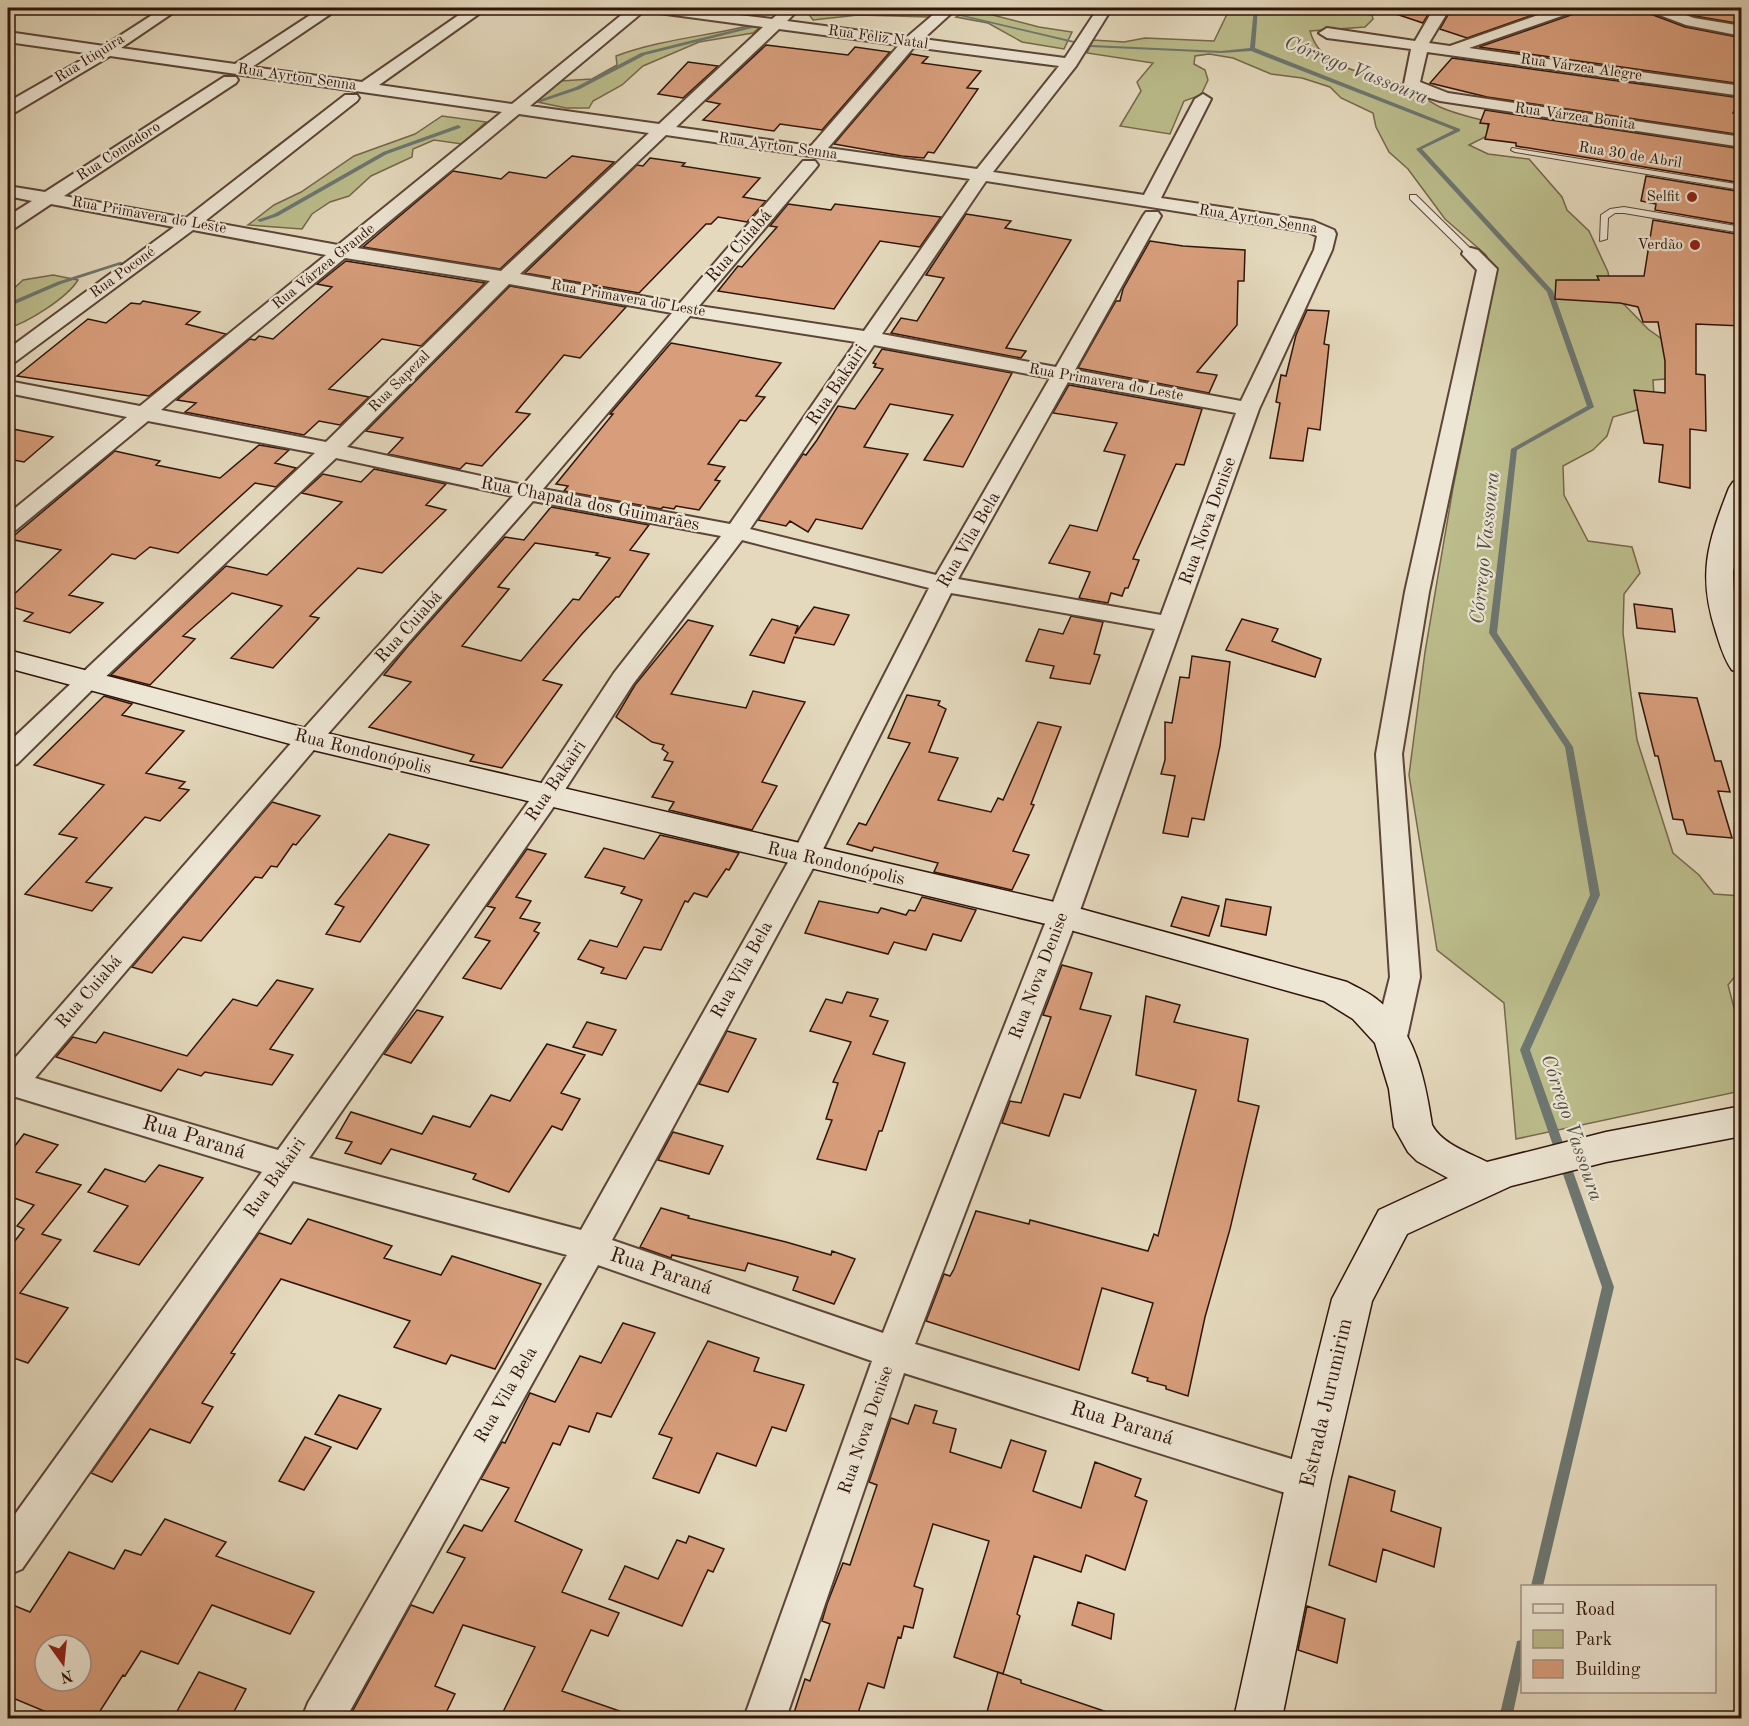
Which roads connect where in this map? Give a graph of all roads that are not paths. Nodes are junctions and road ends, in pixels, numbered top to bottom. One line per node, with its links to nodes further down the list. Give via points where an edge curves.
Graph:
1 (13, 8): 12 (street)
2 (172, 8): 23 (street, Rua Itiquira)
3 (330, 8): 24 (street, Rua Comodoro)
4 (478, 8): 26 (street, Rua Poconé)
5 (639, 8): 29 (street, Rua Várzea Grande)
6 (650, 8): 14 (street, Rua Feliz Natal)
7 (793, 8): 14 (street, Rua Sapezal)
8 (1105, 8): 22 (street, Rua Bakairi)
9 (1442, 8): 19 (street)
10 (1571, 8): 21 (street)
11 (1654, 8): 15 (street, via 1691,22)
12 (8, 10)
13 (946, 11): 18 (street, Rua Cuiabá)
14 (776, 24): 18 (street, Rua Feliz Natal); 30 (street, Rua Sapezal)
15 (1742, 31)
16 (1327, 33): 19 (street, Rua Várzea Alegre)
17 (8, 37): 23 (street, Rua Ayrton Senna)
18 (910, 42): 22 (street, Rua Feliz Natal); 33 (street, Rua Cuiabá)
19 (1420, 45): 21 (street, Rua Várzea Alegre); 31 (street, Rua Várzea Bonita, via 1412,84 1426,92)
20 (8, 48): 23 (street, Rua Ayrton Senna)
21 (1451, 49): 25 (street, Rua Várzea Alegre)
22 (1078, 50): 34 (street, Rua Bakairi)
23 (100, 55): 24 (street, Rua Ayrton Senna); 28 (street, Rua Itiquira)
24 (234, 75): 26 (street, Rua Ayrton Senna); 38 (street, Rua Comodoro)
25 (1742, 91)
26 (357, 93): 29 (street, Rua Ayrton Senna); 41 (street, Rua Poconé)
27 (1203, 99): 39 (street, Rua Vila Bela)
28 (8, 109)
29 (509, 115): 30 (street, Rua Ayrton Senna); 45 (street, Rua Várzea Grande)
30 (655, 136): 33 (street, Rua Ayrton Senna); 47 (street, Rua Sapezal)
31 (1742, 142)
32 (1515, 150): 35 (lane, Rua 30 de Abril)
33 (812, 159): 34 (street, Rua Ayrton Senna); 48 (street, Rua Cuiabá)
34 (977, 182): 39 (street, Rua Ayrton Senna); 49 (street, Rua Bakairi)
35 (1742, 188)
36 (8, 191): 38 (street, Rua Primavera do Leste)
37 (1413, 197): 46 (lane)
38 (47, 198): 40 (street, Rua Comodoro); 41 (street, Rua Primavera do Leste)
39 (1150, 210): 44 (street, Rua Ayrton Senna); 51 (street, Rua Vila Bela)
40 (8, 224)
41 (190, 224): 45 (street, Rua Primavera do Leste); 50 (street, Rua Poconé)
42 (1742, 230): 43 (lane, via 1624,210 1604,217)
43 (1603, 239)
44 (1325, 240): 53 (street, Rua Nova Denise)
45 (343, 252): 47 (street, Rua Primavera do Leste); 54 (street, Rua Várzea Grande)
46 (1471, 254): 70 (street, via 1487,269 1417,592 1389,754 1405,977)
47 (505, 277): 48 (street, Rua Primavera do Leste); 55 (street, Rua Sapezal)
48 (684, 309): 49 (street, Rua Primavera do Leste); 57 (street, Rua Cuiabá)
49 (869, 338): 51 (street, Rua Primavera do Leste); 59 (street, Rua Bakairi)
50 (8, 358)
51 (1063, 376): 53 (street, Rua Primavera do Leste); 60 (street, Rua Vila Bela)
52 (8, 387): 54 (street, Rua Chapada dos Guimarães)
53 (1248, 409): 61 (street, Rua Nova Denise)
54 (143, 414): 55 (street, Rua Chapada dos Guimarães); 58 (street, Rua Várzea Grande)
55 (331, 450): 57 (street, Rua Chapada dos Guimarães); 64 (street, Rua Sapezal)
56 (1742, 488): 63 (street, via 1726,531 1719,580 1728,629)
57 (528, 493): 59 (street, Rua Chapada dos Guimarães); 65 (street, Rua Cuiabá)
58 (8, 525)
59 (736, 532): 60 (street, Rua Chapada dos Guimarães); 67 (street, Rua Bakairi, via 623,679)
60 (944, 584): 61 (street, Rua Chapada dos Guimarães); 68 (street, Rua Vila Bela)
61 (1171, 624): 69 (street, Rua Nova Denise)
62 (8, 659): 64 (street)
63 (1742, 664)
64 (88, 679): 65 (street, Rua Rondonópolis); 66 (street, Rua Sapezal)
65 (309, 739): 67 (street, Rua Rondonópolis); 71 (street, Rua Cuiabá)
66 (8, 758)
67 (547, 796): 68 (street, Rua Rondonópolis); 73 (street, Rua Bakairi)
68 (805, 857): 69 (street, Rua Rondonópolis); 75 (street, Rua Vila Bela)
69 (1063, 916): 70 (street, Rua Rondonópolis, via 1335,991 1366,1010); 76 (street, Rua Nova Denise)
70 (1391, 1037): 74 (street, Rua Rondonópolis, via 1408,1089 1413,1127 1421,1141 1431,1150)
71 (9, 1084): 73 (street, Rua Paraná)
72 (1742, 1121): 74 (street, Estrada Jurumirim, via 1606,1147)
73 (284, 1165): 75 (street, Rua Paraná); 78 (street, Rua Bakairi)
74 (1497, 1174): 77 (street, Estrada Jurumirim, via 1393,1222 1352,1299)
75 (590, 1247): 76 (street, Rua Paraná); 79 (street, Rua Vila Bela)
76 (893, 1353): 77 (street, Rua Paraná); 80 (street, Rua Nova Denise)
77 (1308, 1482): 81 (street, Estrada Jurumirim)
78 (8, 1556)
79 (322, 1719)
80 (765, 1719)
81 (1258, 1719)

